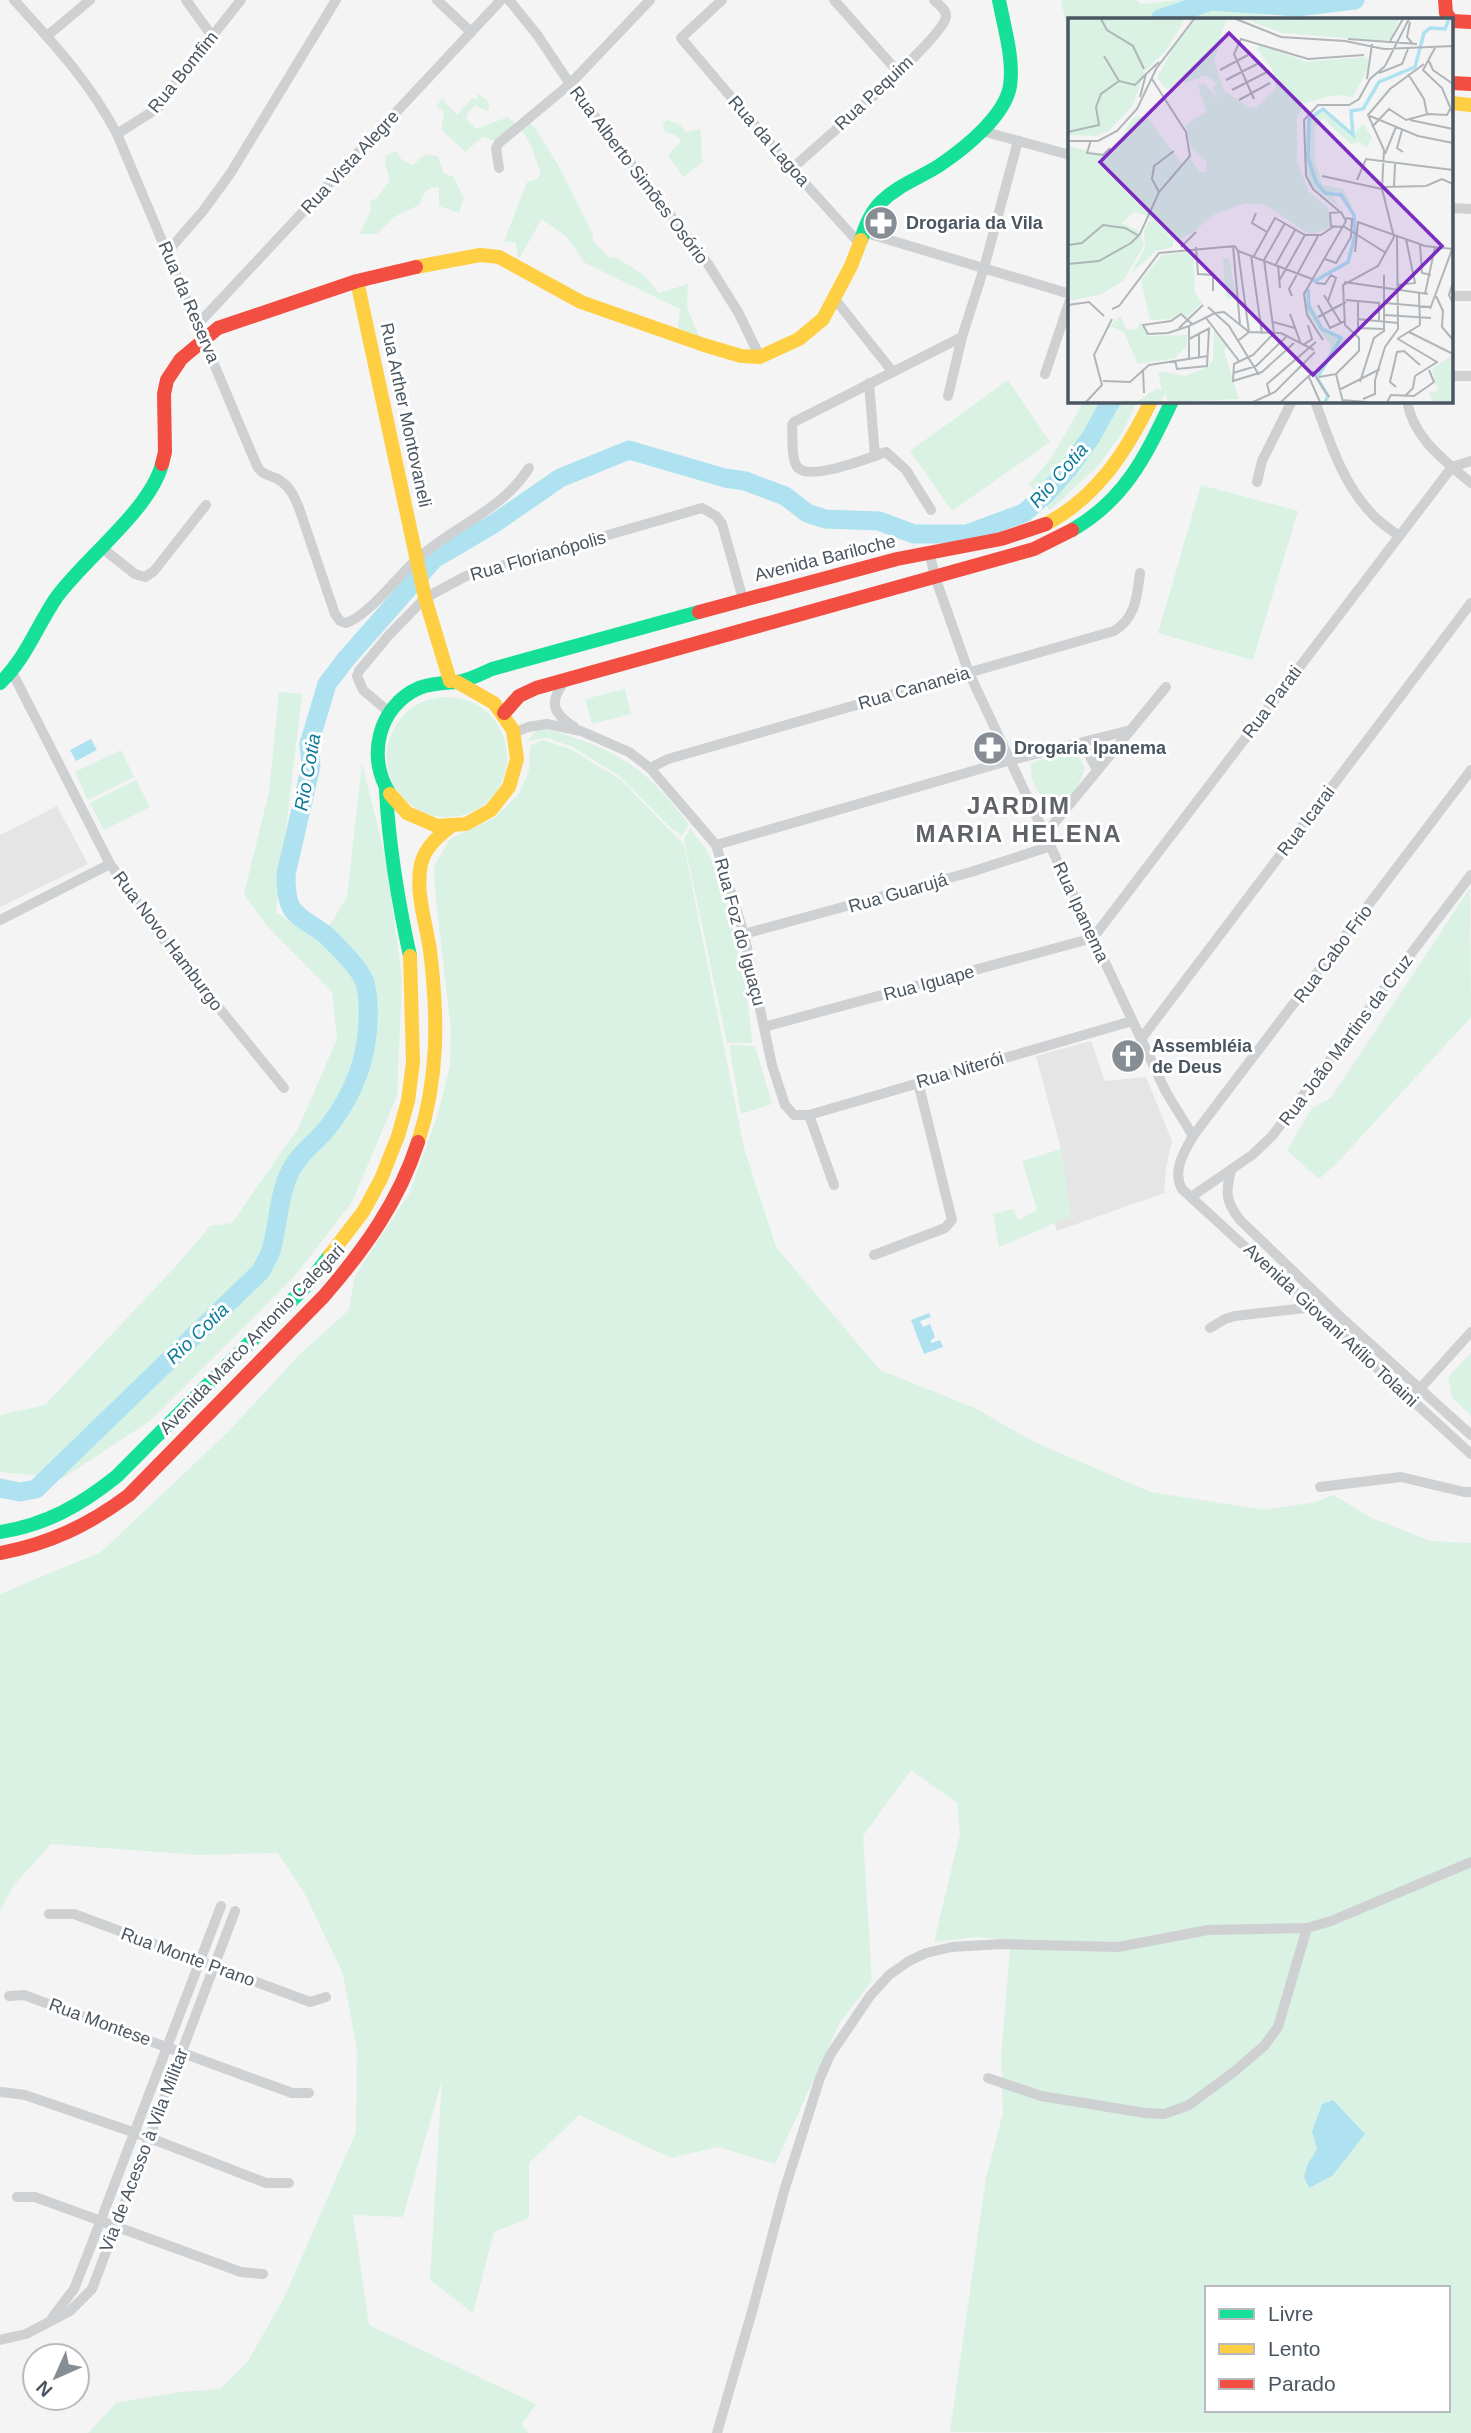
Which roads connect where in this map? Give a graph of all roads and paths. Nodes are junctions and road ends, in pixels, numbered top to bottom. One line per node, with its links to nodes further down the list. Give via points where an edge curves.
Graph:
1 (14, 0): 17 (street, Rua da Reserva)
2 (90, 0): 17 (street)
3 (186, 0): 18 (street)
4 (241, 0): 18 (street, Rua Bomfim)
5 (336, 0): 28 (street, via 230,174)
6 (437, 0): 16 (street)
7 (501, 0): 16 (street, Rua Vista Alegre)
8 (509, 0): 20 (street, Rua Alberto Simões Osório)
9 (649, 0): 20 (street)
10 (722, 0): 26 (street, Rua da Lagoa, via 681,38)
11 (834, 0): 19 (street)
12 (934, 0): 19 (street, Rua Pequim, via 945,10 942,26)
13 (999, 0): 21 (main road, via 1011,67 1010,87 1003,107)
14 (1445, 0): 15 (main road)
15 (1450, 18)
16 (471, 32): 34 (street, Rua Vista Alegre)
17 (47, 36): 22 (street, Rua da Reserva, via 100,101)
18 (212, 36): 22 (street, Rua Bomfim, via 158,108)
19 (898, 72): 26 (street, Rua Pequim)
20 (569, 84): 25 (street, via 499,143); 37 (street, Rua Alberto Simões Osório, via 708,264)
21 (982, 131): 23 (street); 27 (main road, via 940,165 879,203)
22 (117, 134): 28 (street, Rua da Reserva)
23 (1018, 141): 24 (street); 29 (street)
24 (1068, 154)
25 (499, 168)
26 (792, 169): 27 (street, Rua da Lagoa)
27 (861, 238): 29 (street); 32 (main road)
28 (168, 251): 34 (street, Rua da Reserva)
29 (984, 268): 31 (street); 35 (street)
30 (356, 281): 36 (main road, via 218,328); 37 (main road, via 465,256 499,257 581,302 704,345); 58 (main road, Rua Arther Montovaneli)
31 (1068, 293)
32 (834, 298): 37 (main road, via 812,330); 38 (street)
33 (1068, 306): 39 (street)
34 (199, 323): 36 (street, Rua da Reserva)
35 (962, 337): 38 (street); 41 (street)
36 (204, 338): 56 (main road, via 167,380 165,452 160,471); 58 (street, Rua da Reserva, via 257,466 264,475 281,480 299,508 340,621 359,616)
37 (760, 357)
38 (892, 370): 40 (street)
39 (1045, 374)
40 (869, 383): 47 (street); 47 (street, via 794,422 796,464 808,473)
41 (948, 396)
42 (1150, 402): 57 (main road, Avenida Bariloche, via 1110,470 1061,516 996,540)
43 (1172, 402): 60 (main road, via 1149,448 1106,507 1034,549)
44 (1292, 402): 51 (street, via 1262,461)
45 (1315, 402): 55 (street, via 1353,488 1372,515)
46 (1408, 402): 49 (street, via 1422,438)
47 (875, 456): 54 (street, via 886,452 906,470)
48 (1471, 461): 49 (street)
49 (1452, 467): 52 (street); 55 (street, Rua Parati)
50 (529, 468): 58 (street, via 491,508)
51 (1257, 482)
52 (1471, 483)
53 (206, 505): 56 (street, via 145,577)
54 (931, 510)
55 (1399, 536): 88 (street, Rua Parati)
56 (102, 548): 65 (main road, via 55,600)
57 (929, 551): 60 (street, Rua Ipanema); 62 (main road, Avenida Bariloche)
58 (417, 560): 61 (main road, Rua Arther Montovaneli)
59 (1140, 573): 64 (street, Rua Cananeia, via 1134,607 1125,625)
60 (935, 577): 64 (street, Rua Ipanema); 66 (main road)
61 (424, 591): 62 (street, Rua Florianópolis, via 702,508 722,524); 67 (main road, Rua Arther Montovaneli); 69 (street, Rua Florianópolis, via 357,676 363,691)
62 (743, 598): 67 (main road, Avenida Bariloche)
63 (1471, 603): 91 (street, Rua Icarai)
64 (969, 673): 75 (street, Rua Ipanema); 76 (street, Rua Cananeia)
65 (3, 679): 84 (street, Rua Novo Hamburgo)
66 (565, 681): 70 (main road, via 527,692); 72 (street, Rua Foz do Iguaçu, via 555,698 556,709)
67 (453, 682): 69 (main road, via 426,685 405,695); 70 (main road, via 489,697)
68 (1166, 687): 71 (street)
69 (389, 712): 79 (main road, via 381,726 376,759)
70 (505, 713): 73 (main road)
71 (1131, 730): 74 (street); 78 (street)
72 (581, 731): 73 (street, Rua Foz do Iguaçu, via 547,724); 76 (street, Rua Foz do Iguaçu, via 617,746)
73 (514, 733): 80 (main road, via 518,752 510,788 485,814)
74 (1077, 743): 75 (street); 78 (street)
75 (1011, 760): 81 (street, Rua Ipanema); 82 (street)
76 (650, 768): 82 (street, Rua Foz do Iguaçu)
77 (1471, 770): 96 (street, Rua Cabo Frio)
78 (1097, 771): 81 (street)
79 (386, 791): 80 (main road, via 413,817); 113 (main road, Avenida Marco Antonio Calegari, via 397,892 411,962 414,1030 408,1101 381,1180 363,1212 307,1285 117,1476 67,1513 21,1530)
80 (450, 827): 114 (main road, Avenida Marco Antonio Calegari, via 427,848 420,869 437,1045 431,1095 420,1137 380,1226 324,1296 129,1495 76,1531)
81 (1046, 833): 83 (street, Rua Ipanema)
82 (716, 845): 87 (street, Rua Foz do Iguaçu)
83 (1051, 846): 87 (street, Rua Guarujá); 88 (street, Rua Ipanema)
84 (110, 864): 86 (street); 93 (street, Rua Novo Hamburgo, via 163,939)
85 (1471, 875): 97 (street, Rua João Martins da Cruz, via 1299,1104 1272,1136)
86 (0, 920)
87 (744, 934): 90 (street, Rua Foz do Iguaçu)
88 (1093, 937): 89 (street, Rua Ipanema); 90 (street, Rua Iguape)
89 (1132, 1021): 91 (street, Rua Ipanema); 92 (street, Rua Niterói)
90 (764, 1027): 94 (street, Rua Foz do Iguaçu)
91 (1141, 1039): 96 (street, Rua Ipanema)
92 (918, 1082): 95 (street, Rua Niterói); 102 (street, via 952,1213 950,1225)
93 (284, 1088)
94 (789, 1111): 95 (street, Rua Niterói)
95 (809, 1115): 98 (street)
96 (1193, 1136): 100 (street, via 1179,1166)
97 (1231, 1171): 99 (street, Rua João Martins da Cruz); 103 (street, Avenida Giovani Atílio Tolaini, via 1226,1189 1230,1209)
98 (834, 1185)
99 (1205, 1188): 100 (street); 101 (street, Rua João Martins da Cruz)
100 (1182, 1189): 101 (street, Avenida Giovani Atílio Tolaini)
101 (1191, 1197): 104 (street, Avenida Giovani Atílio Tolaini)
102 (874, 1255)
103 (1318, 1294): 104 (street); 107 (street, Avenida Giovani Atílio Tolaini)
104 (1309, 1304): 105 (street, via 1235,1316); 108 (street, Avenida Giovani Atílio Tolaini)
105 (1210, 1328)
106 (1471, 1332): 107 (street)
107 (1420, 1389): 108 (street); 109 (street, Avenida Giovani Atílio Tolaini)
108 (1411, 1399): 110 (street, Avenida Giovani Atílio Tolaini)
109 (1471, 1435)
110 (1471, 1454)
111 (1320, 1488): 112 (street, via 1401,1477)
112 (1471, 1492)
113 (0, 1532)
114 (0, 1552)
115 (1471, 1862): 119 (street)
116 (221, 1906): 120 (street)
117 (236, 1911): 121 (street, Via de Acesso à Vila Militar)
118 (49, 1914): 120 (street, Rua Monte Prano, via 74,1914)
119 (1307, 1928): 126 (street, via 1272,2037 1189,2105 1164,2114 1145,2113 1041,2096); 138 (street, via 1208,1930 1118,1947 952,1947 926,1953 889,1975 830,2055 820,2078)
120 (200, 1961): 121 (street, Rua Monte Prano); 124 (street)
121 (216, 1968): 123 (street, Rua Monte Prano, via 310,2002); 125 (street, Via de Acesso à Vila Militar)
122 (9, 1996): 124 (street, Rua Montese, via 24,1995)
123 (326, 1997)
124 (168, 2047): 125 (street, Rua Montese); 129 (street)
125 (181, 2053): 128 (street, Rua Montese, via 292,2093); 130 (street, Via de Acesso à Vila Militar)
126 (988, 2078)
127 (2, 2092): 129 (street, via 25,2095)
128 (309, 2093)
129 (136, 2133): 130 (street); 133 (street)
130 (150, 2138): 131 (street, via 266,2183); 134 (street, Via de Acesso à Vila Militar)
131 (289, 2183)
132 (17, 2197): 133 (street, via 36,2197)
133 (101, 2220): 134 (street); 136 (street, via 74,2289)
134 (116, 2225): 135 (street, via 241,2272); 136 (street, Via de Acesso à Vila Militar, via 92,2289 71,2311)
135 (263, 2274)
136 (49, 2321): 137 (street, Via de Acesso à Vila Militar, via 26,2334)
137 (0, 2340)
138 (717, 2433)

